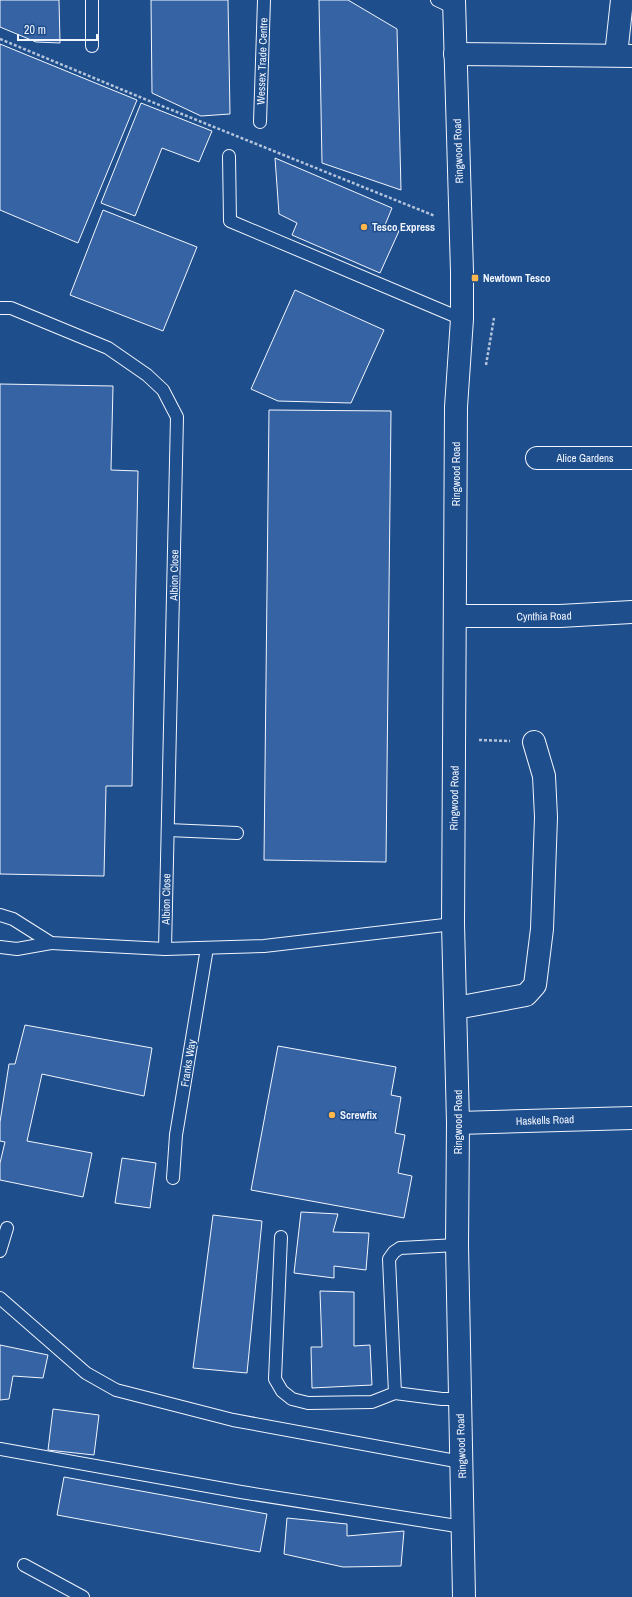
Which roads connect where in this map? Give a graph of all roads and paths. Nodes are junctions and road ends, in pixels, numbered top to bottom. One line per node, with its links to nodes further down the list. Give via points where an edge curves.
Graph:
1 (92, 0): 6 (lane)
2 (264, 0): 9 (lane, Wessex Trade Centre)
3 (622, 0): 8 (main road)
4 (448, 3): 7 (main road, Ringwood Road)
5 (0, 39): 11 (path)
6 (92, 46)
7 (455, 54): 8 (main road); 11 (main road, Ringwood Road)
8 (624, 56)
9 (260, 122)
10 (229, 156): 14 (lane, via 230,221)
11 (460, 226): 14 (main road, Ringwood Road)
12 (0, 308): 22 (lane, Albion Close, via 11,308 108,348 147,375 163,390 177,417)
13 (494, 318): 15 (path)
14 (462, 319): 19 (main road, Ringwood Road, via 456,407)
15 (485, 370)
16 (537, 458): 17 (main road, Alice Gardens)
17 (632, 458)
18 (632, 612): 19 (main road, Cynthia Road, via 560,616)
19 (455, 616): 25 (main road, Ringwood Road)
20 (534, 742): 21 (path, via 477,740); 30 (main road, via 544,776 546,817 542,929 535,985 526,995)
21 (477, 748)
22 (168, 830): 23 (lane); 29 (lane, Albion Close)
23 (237, 832)
24 (0, 915): 26 (lane, via 13,919)
25 (453, 924): 28 (lane, via 264,946); 30 (main road, Ringwood Road)
26 (51, 944): 27 (lane, via 16,949); 29 (lane)
27 (0, 947)
28 (207, 948): 29 (lane); 33 (lane, Franks Way, via 176,1135)
29 (165, 949)
30 (456, 1008): 32 (main road, Ringwood Road)
31 (632, 1118): 32 (main road, Haskells Road)
32 (458, 1123): 36 (main road, Ringwood Road)
33 (173, 1178)
34 (7, 1228): 37 (lane)
35 (281, 1237): 39 (lane, via 275,1380 282,1391 292,1399 308,1403 372,1402)
36 (457, 1245): 39 (lane, via 400,1248 389,1259); 40 (main road, Ringwood Road)
37 (0, 1251)
38 (0, 1298): 42 (lane, via 86,1373 116,1390 233,1420)
39 (395, 1393): 40 (lane)
40 (459, 1399): 42 (main road, Ringwood Road)
41 (0, 1449): 43 (lane, via 241,1492)
42 (462, 1462): 43 (main road, Ringwood Road)
43 (463, 1527): 46 (main road, Ringwood Road)
44 (24, 1565): 45 (lane)
45 (83, 1597)
46 (464, 1597)

